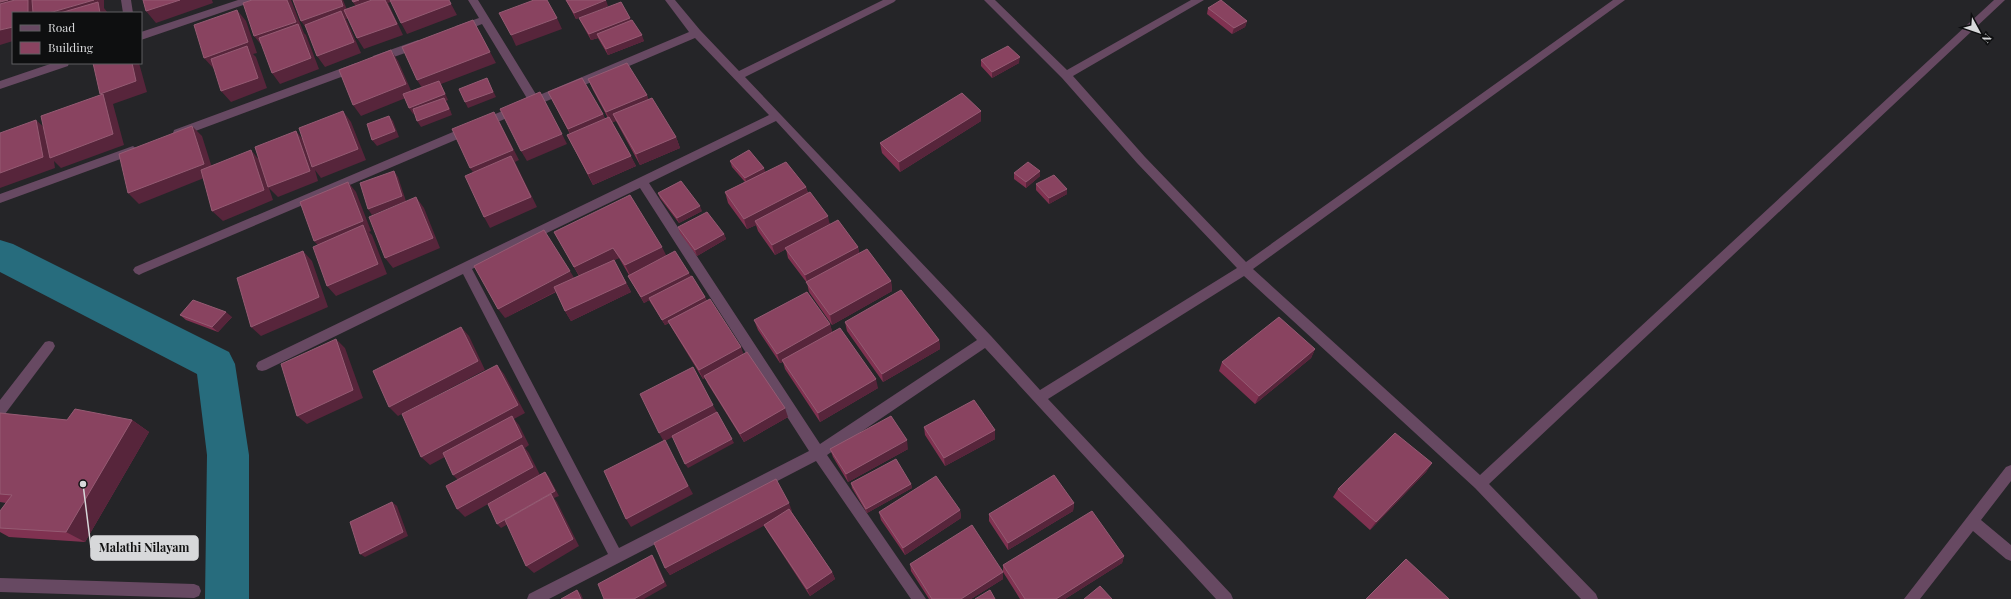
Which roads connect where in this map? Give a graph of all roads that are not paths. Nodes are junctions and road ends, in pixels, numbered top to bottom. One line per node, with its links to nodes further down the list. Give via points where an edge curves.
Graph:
1 (126, 0): 10 (street)
2 (249, 0): 14 (street)
3 (473, 0): 11 (street)
4 (670, 0): 13 (street)
5 (891, 0): 18 (street)
6 (989, 0): 17 (street)
7 (1199, 0): 17 (street)
8 (1620, 0): 27 (street)
9 (2000, 0): 36 (street)
10 (128, 12)
11 (485, 19): 12 (street); 20 (street)
12 (447, 33)
13 (696, 33): 18 (street); 20 (street)
14 (142, 36)
15 (425, 41): 22 (street)
16 (61, 64): 19 (street)
17 (1066, 75): 27 (street, via 1141,160)
18 (738, 76): 21 (street)
19 (0, 85)
20 (535, 102): 28 (street)
21 (777, 116): 24 (street); 29 (street)
22 (172, 136)
23 (142, 147): 25 (street)
24 (642, 182): 26 (street); 34 (street)
25 (0, 199)
26 (465, 267): 31 (street); 39 (street)
27 (1245, 269): 32 (street); 36 (street)
28 (139, 270)
29 (987, 340): 32 (street); 34 (street)
30 (49, 346): 33 (street)
31 (262, 366)
32 (1040, 397): 44 (street)
33 (0, 410)
34 (818, 453): 39 (street); 43 (street)
35 (2011, 471): 37 (street)
36 (1480, 484): 45 (street)
37 (1971, 521): 38 (street); 46 (street)
38 (2011, 554)
39 (616, 556): 42 (street)
40 (0, 585): 41 (street)
41 (194, 591)
42 (534, 599)
43 (919, 599)
44 (1226, 599)
45 (1591, 599)
46 (1911, 599)

